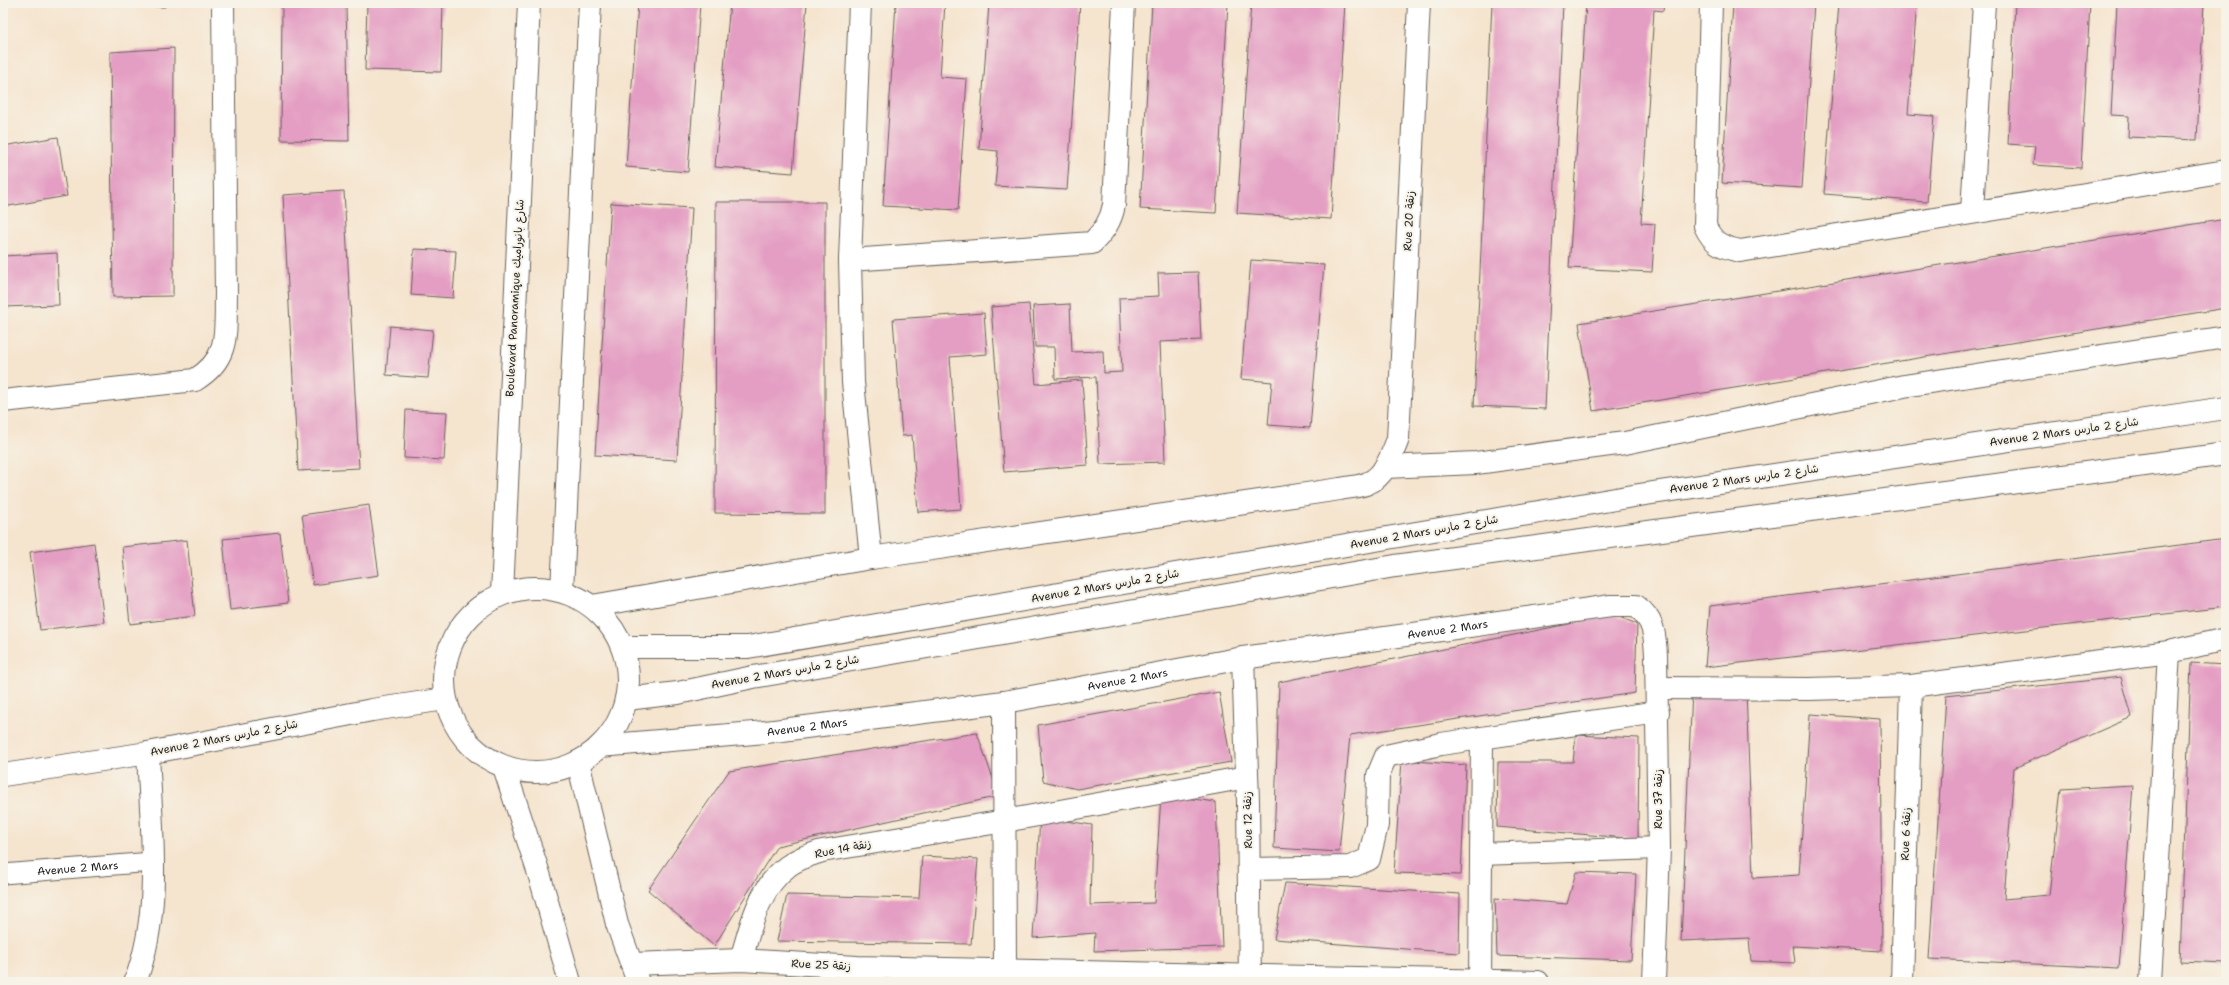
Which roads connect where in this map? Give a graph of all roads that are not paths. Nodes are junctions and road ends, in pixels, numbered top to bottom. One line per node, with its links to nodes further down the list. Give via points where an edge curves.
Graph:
1 (223, 3): 13 (street, via 226,294 224,339 220,358 209,372 195,380)
2 (528, 3): 19 (street, Boulevard Panoramique شارع بانوراميك)
3 (590, 3): 18 (street)
4 (860, 3): 11 (street)
5 (1124, 3): 11 (street, via 1114,205 1111,219 1103,232 1092,242)
6 (1419, 3): 16 (street, Rue 20 زنقة, via 1398,439)
7 (1711, 3): 10 (street, via 1705,226 1711,239 1722,247 1740,251)
8 (1984, 3): 10 (street)
9 (2226, 171): 10 (street)
10 (1972, 212)
11 (850, 260): 17 (street, via 853,382)
12 (2226, 337): 16 (street, via 1904,386 1625,443 1476,463)
13 (3, 401)
14 (2226, 408): 23 (street, Avenue 2 Mars شارع 2 مارس, via 1639,495 748,647)
15 (2226, 454): 29 (street, Avenue 2 Mars شارع 2 مارس, via 1395,566 761,676 678,693)
16 (1385, 467): 17 (street, via 1378,477 1368,483 1340,489)
17 (871, 558): 20 (street)
18 (562, 591): 19 (street, via 532,587); 20 (street)
19 (502, 594): 28 (street, via 479,606 461,624 449,647 443,673)
20 (592, 606): 23 (street, via 611,625)
21 (1649, 617): 25 (street, Avenue 2 Mars, via 1636,606 1611,606); 27 (street, Rue 37 زنقة, via 1655,635)
22 (2226, 639): 24 (street)
23 (622, 647): 29 (street, via 629,679)
24 (2170, 652): 26 (street); 56 (street)
25 (1243, 658): 30 (street, Avenue 2 Mars); 38 (street, Rue 12 زنقة)
26 (1910, 686): 27 (street, via 1809,689); 55 (street, Rue 6 زنقة)
27 (1658, 688): 31 (street, Rue 37 زنقة)
28 (445, 699): 34 (street, Avenue 2 Mars شارع 2 مارس, via 364,711); 36 (street, via 452,721 466,741 483,756)
29 (626, 700): 33 (street, via 617,725)
30 (1004, 702): 33 (street, Avenue 2 Mars, via 766,732); 39 (street)
31 (1658, 712): 32 (street); 40 (street, Rue 37 زنقة)
32 (1482, 738): 41 (street); 43 (street, via 1386,756 1378,775 1377,825 1370,859 1350,867)
33 (600, 746): 35 (street)
34 (148, 753): 37 (street, Avenue 2 Mars شارع 2 مارس); 42 (street)
35 (578, 762): 36 (street, via 554,771 529,772); 47 (street, via 617,924)
36 (504, 767): 52 (street, via 540,877)
37 (3, 775)
38 (1247, 777): 39 (street, Rue 14 زنقة); 43 (street, Rue 12 زنقة)
39 (1006, 822): 45 (street, Rue 14 زنقة, via 822,851 803,858 788,866 767,890 754,916); 46 (street)
40 (1659, 848): 41 (street); 54 (street, Rue 37 زنقة)
41 (1481, 854): 51 (street)
42 (152, 862): 44 (lane, Avenue 2 Mars); 50 (street, via 151,905 146,944)
43 (1248, 868): 49 (street, Rue 12 زنقة)
44 (3, 874)
45 (741, 960): 46 (street, Rue 25 زنقة, via 857,967); 47 (street, Rue 25 زنقة)
46 (1005, 970): 48 (street, Rue 25 زنقة)
47 (635, 973)
48 (1154, 978): 49 (street, Rue 25 زنقة)
49 (1250, 979): 51 (street, Rue 25 زنقة)
50 (136, 981)
51 (1480, 981): 53 (street, Rue 25 زنقة)
52 (570, 982)
53 (1538, 982)
54 (1654, 982)
55 (1902, 982)
56 (2150, 982)

